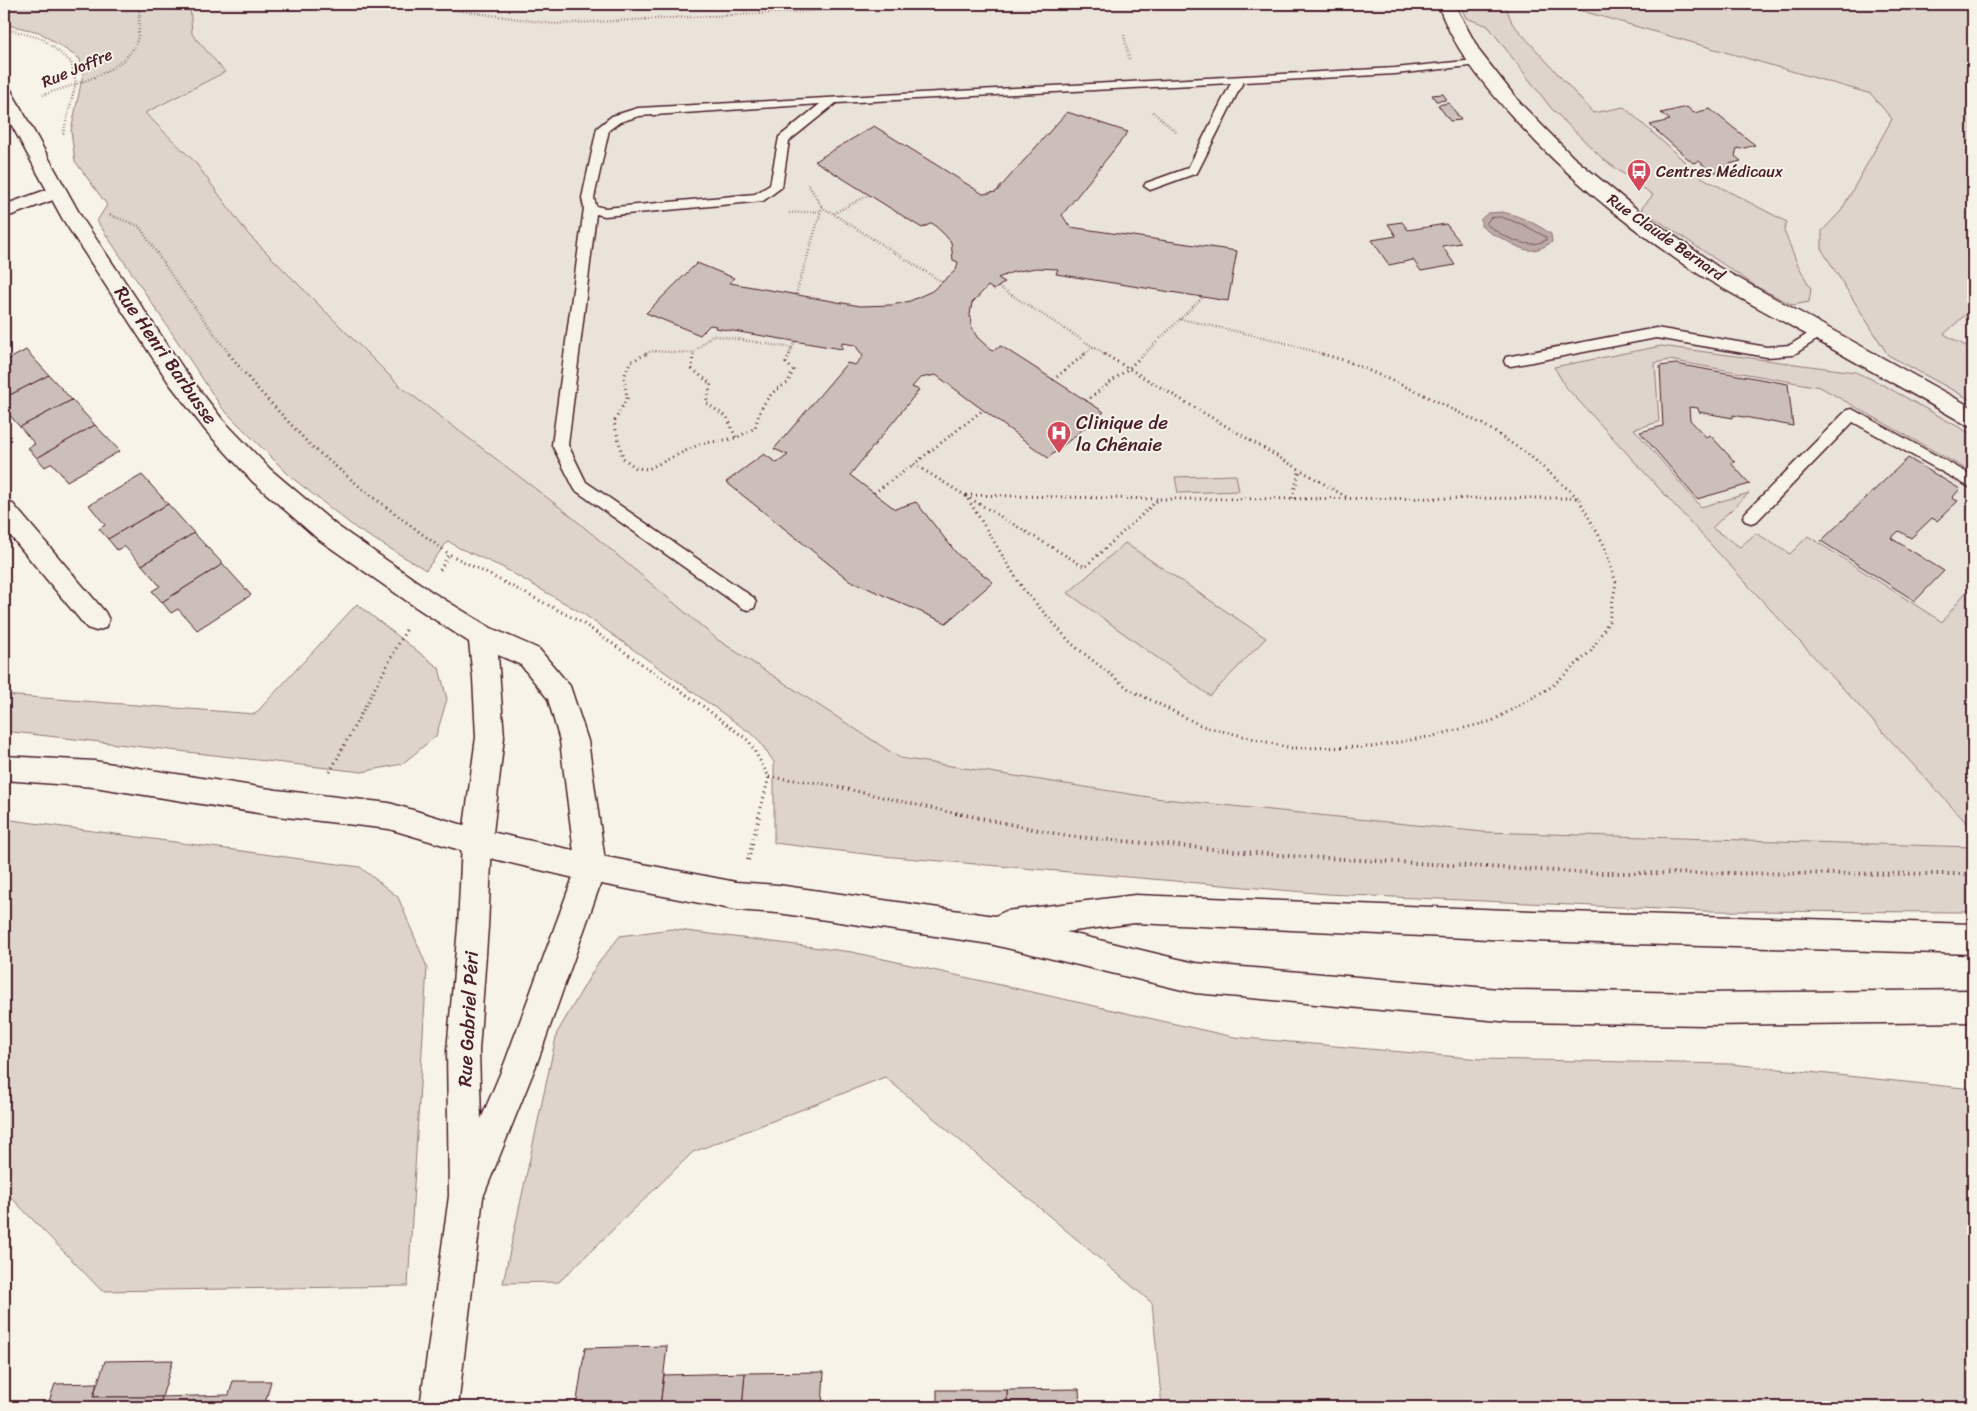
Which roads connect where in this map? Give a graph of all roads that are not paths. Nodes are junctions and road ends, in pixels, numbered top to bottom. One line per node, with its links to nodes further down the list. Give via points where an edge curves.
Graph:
1 (1446, 4): 2 (street, Rue Claude Bernard)
2 (1476, 64): 3 (lane); 10 (street, Rue Claude Bernard, via 1547,143 1594,186 1701,266)
3 (1239, 79): 5 (lane); 6 (lane, via 1193,170)
4 (8, 100): 7 (street, Rue Henri Barbusse)
5 (832, 100): 8 (lane, via 783,140 776,187 758,198 606,212); 8 (lane, via 646,112 616,119 603,128 588,198)
6 (1150, 186)
7 (57, 192): 9 (street); 18 (street, Rue Henri Barbusse, via 177,376 214,425 261,475 327,532)
8 (590, 208): 16 (lane, via 560,445 580,486)
9 (4, 212)
10 (1818, 332): 11 (lane, via 1793,350 1767,352 1656,333); 12 (street, Rue Claude Bernard)
11 (1511, 361)
12 (1973, 418)
13 (1973, 483): 15 (lane, via 1852,414)
14 (4, 511): 17 (street)
15 (1751, 517)
16 (748, 603)
17 (96, 620)
18 (482, 636): 20 (street, via 490,737); 21 (street, Rue Henri Barbusse, via 530,657 560,694 574,741)
19 (4, 768): 20 (street, via 94,774 389,816)
20 (477, 842): 21 (street); 25 (street, Rue Gabriel Péri, via 463,1051)
21 (591, 868): 22 (street, via 736,896); 25 (street, Rue Gabriel Péri, via 521,1063)
22 (990, 929): 23 (street, via 1135,910); 24 (street, via 1195,978 1511,1006)
23 (1973, 940)
24 (1973, 1006)
25 (466, 1196): 26 (street, Rue Gabriel Péri)
26 (439, 1407)

